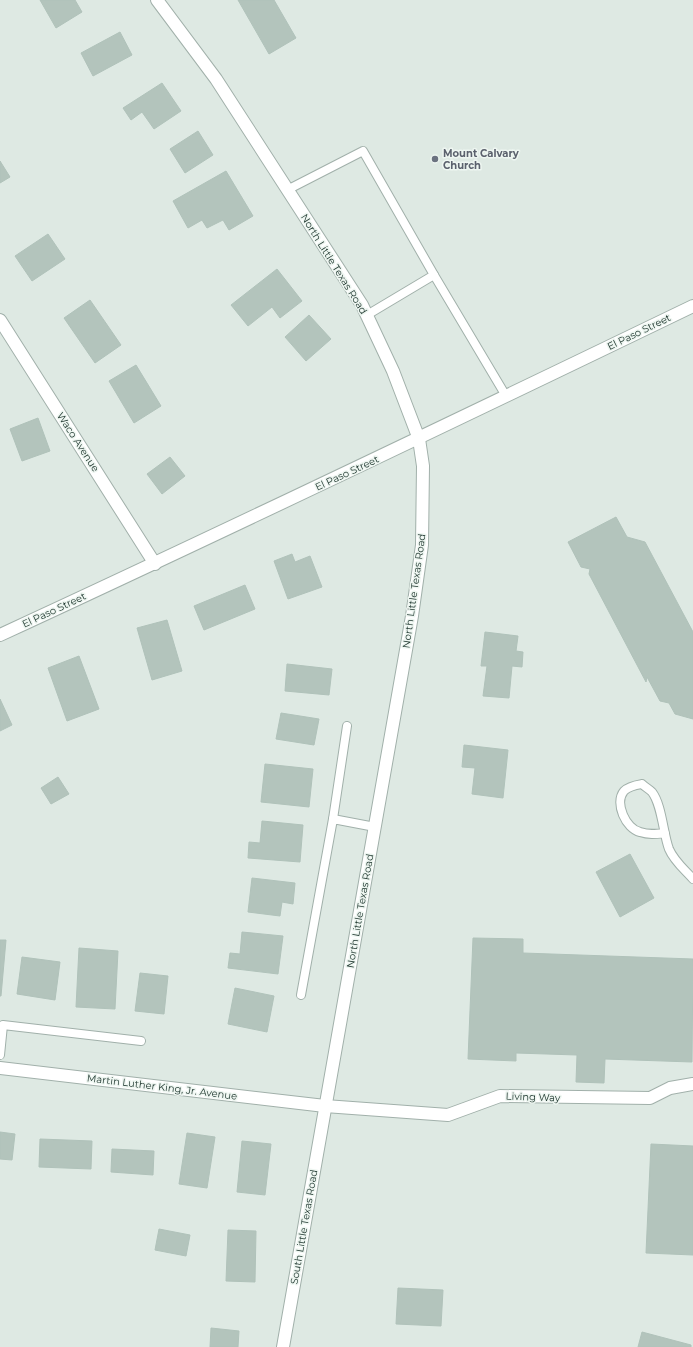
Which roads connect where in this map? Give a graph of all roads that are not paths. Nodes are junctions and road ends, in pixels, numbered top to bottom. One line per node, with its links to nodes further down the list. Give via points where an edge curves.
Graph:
1 (157, 0): 2 (street, North Little Texas Road, via 216,79)
2 (287, 190): 3 (lane, via 362,151); 5 (street, North Little Texas Road)
3 (434, 274): 5 (lane); 7 (lane)
4 (693, 306): 7 (street, El Paso Street)
5 (367, 315): 8 (street, North Little Texas Road, via 393,370)
6 (0, 320): 9 (street, Waco Avenue)
7 (506, 396): 8 (street, El Paso Street)
8 (419, 439): 9 (street, El Paso Street); 13 (street, North Little Texas Road, via 423,466 422,546)
9 (155, 564): 10 (street, El Paso Street)
10 (0, 635)
11 (347, 726): 12 (lane)
12 (333, 819): 13 (lane); 16 (lane)
13 (375, 827): 22 (street, North Little Texas Road)
14 (665, 833): 14 (lane, via 651,791 642,784 631,786 624,791 621,805 629,825 639,832 653,835); 15 (lane, via 669,849 676,861)
15 (693, 878)
16 (300, 995)
17 (1, 1025): 18 (lane); 19 (lane)
18 (141, 1041)
19 (0, 1055)
20 (0, 1068): 22 (street, Martin Luther King, Jr. Avenue)
21 (693, 1084): 22 (street, Living Way, via 670,1088 650,1098 500,1096 448,1114)
22 (325, 1106): 23 (street, South Little Texas Road)
23 (283, 1347)

